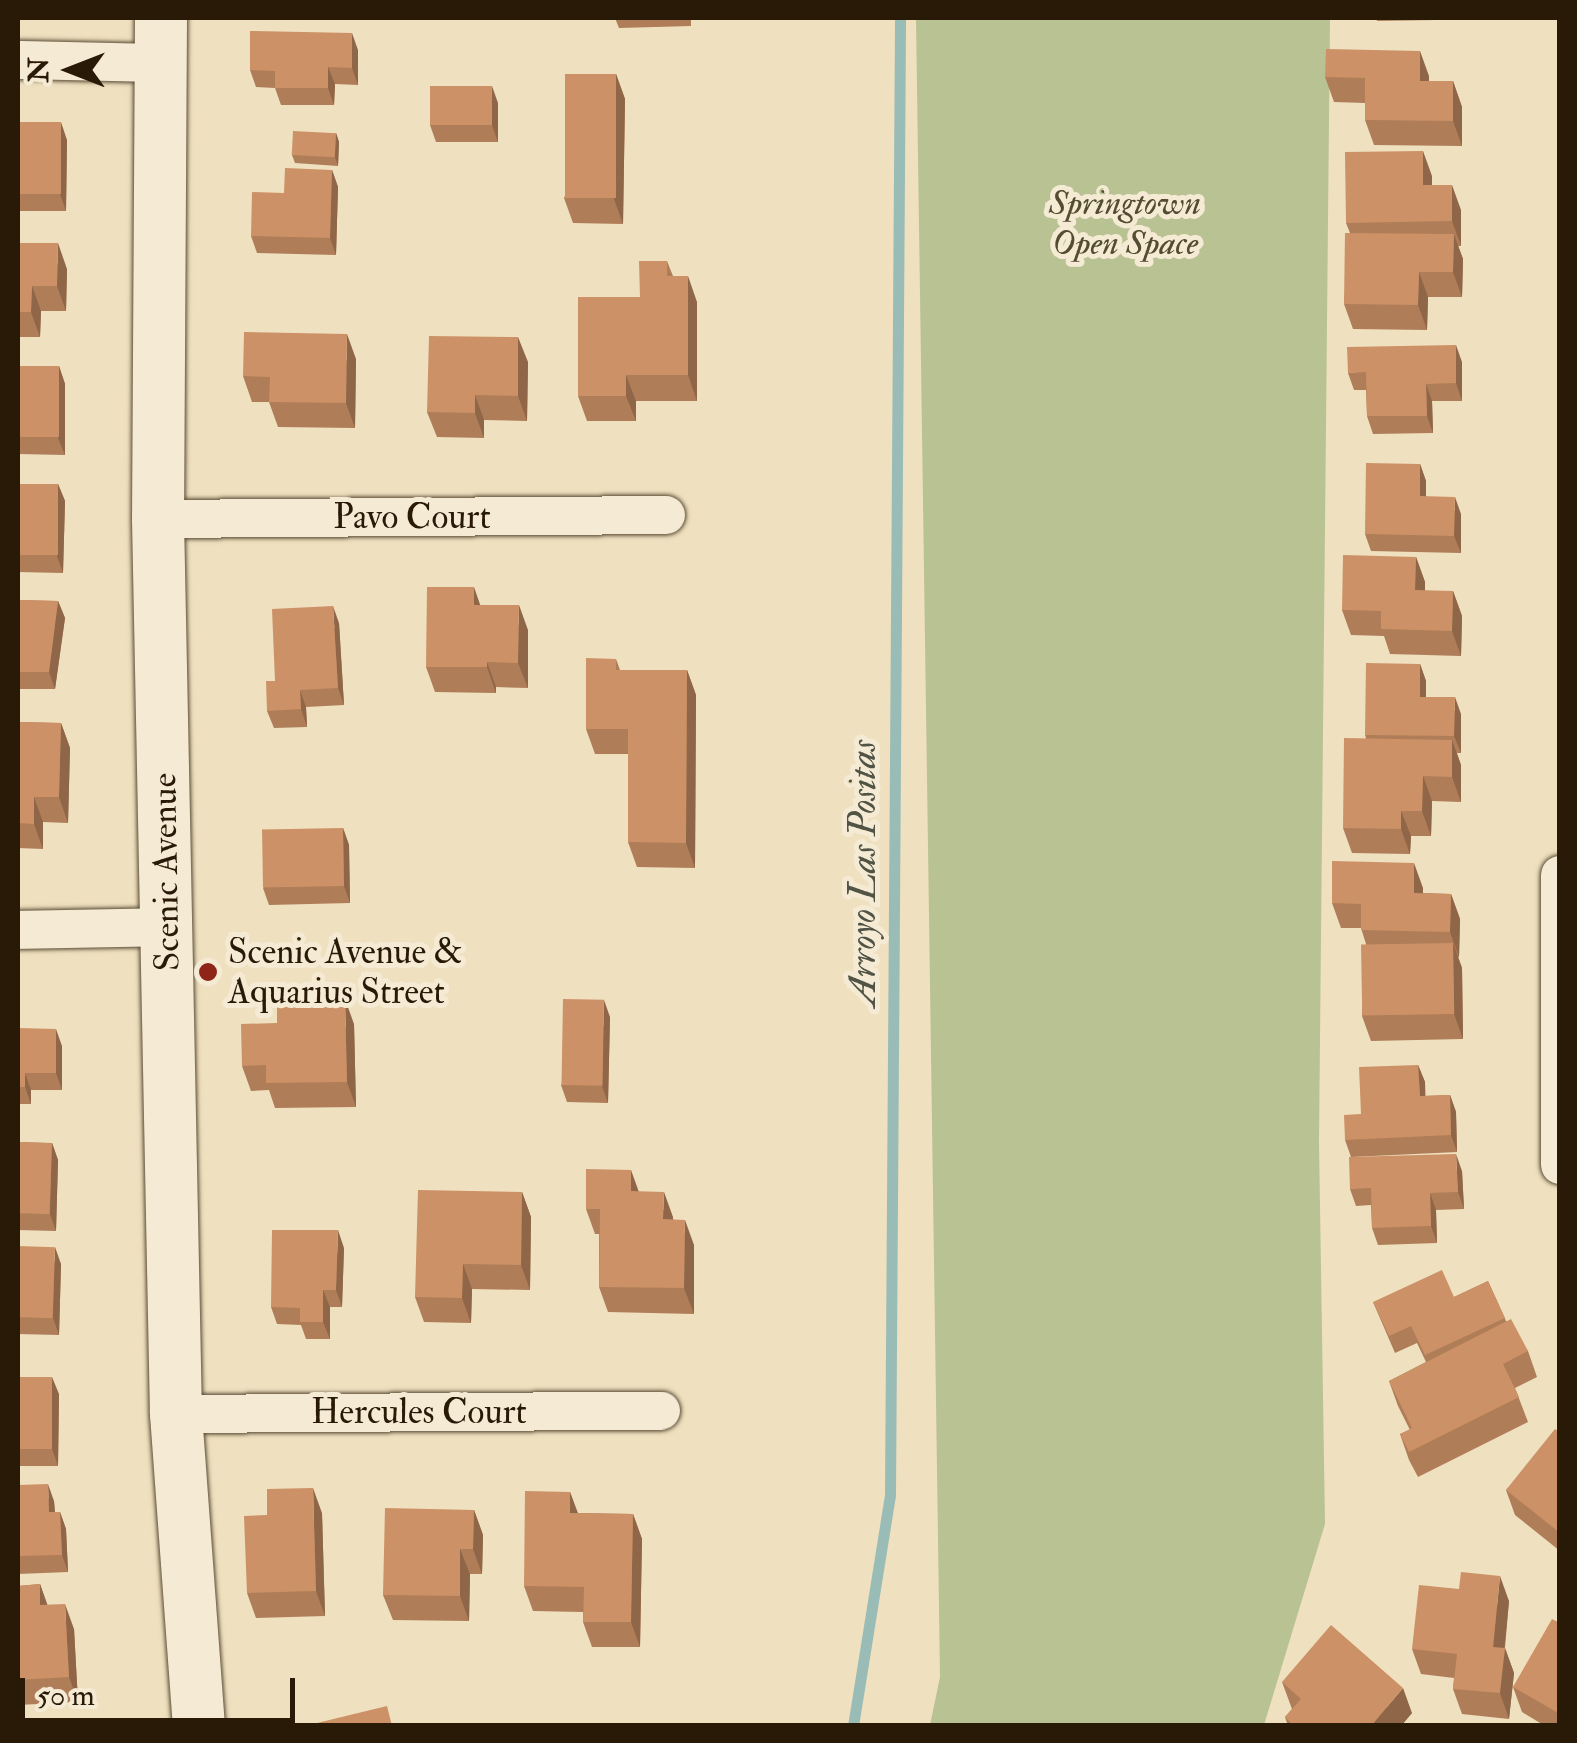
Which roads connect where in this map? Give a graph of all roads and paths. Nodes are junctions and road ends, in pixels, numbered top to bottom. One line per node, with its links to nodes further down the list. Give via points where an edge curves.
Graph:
1 (161, 40): 2 (street); 4 (street, Scenic Avenue)
2 (18, 60)
3 (666, 516): 4 (street, Pavo Court)
4 (158, 519): 6 (street, Scenic Avenue)
5 (1560, 876): 8 (street)
6 (168, 927): 7 (street); 10 (street, Scenic Avenue)
7 (18, 930)
8 (1560, 1165)
9 (661, 1410): 10 (street, Hercules Court)
10 (176, 1414): 11 (street, Scenic Avenue)
11 (199, 1726)

